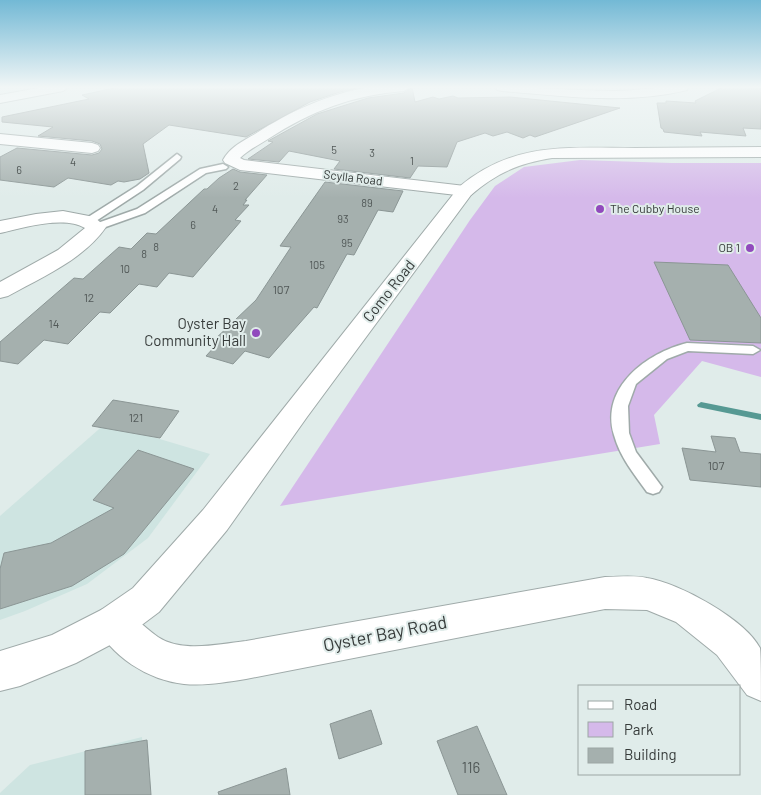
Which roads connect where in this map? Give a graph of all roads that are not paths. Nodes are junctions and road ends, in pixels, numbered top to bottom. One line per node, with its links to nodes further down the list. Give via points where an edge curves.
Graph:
1 (280, 124): 7 (street, Scylla Road, via 230,160 240,165)
2 (0, 139): 3 (street)
3 (92, 148)
4 (761, 152): 7 (street, Como Road, via 552,153 523,157 503,165 482,175)
5 (177, 157): 8 (lane)
6 (223, 167): 8 (lane, via 203,171 141,212)
7 (465, 191): 13 (street, Como Road, via 215,520 146,600)
8 (92, 224): 9 (street, via 73,218 53,218); 10 (street, via 88,238)
9 (0, 227)
10 (0, 291)
11 (753, 350): 12 (lane, via 687,347 662,356 630,382 620,406 621,433 629,454)
12 (653, 487)
13 (114, 622): 14 (street, via 62,650); 15 (street, Oyster Bay Road, via 150,654 194,666 255,658 605,593 648,594 689,610 731,642)
14 (0, 671)
15 (761, 681)

